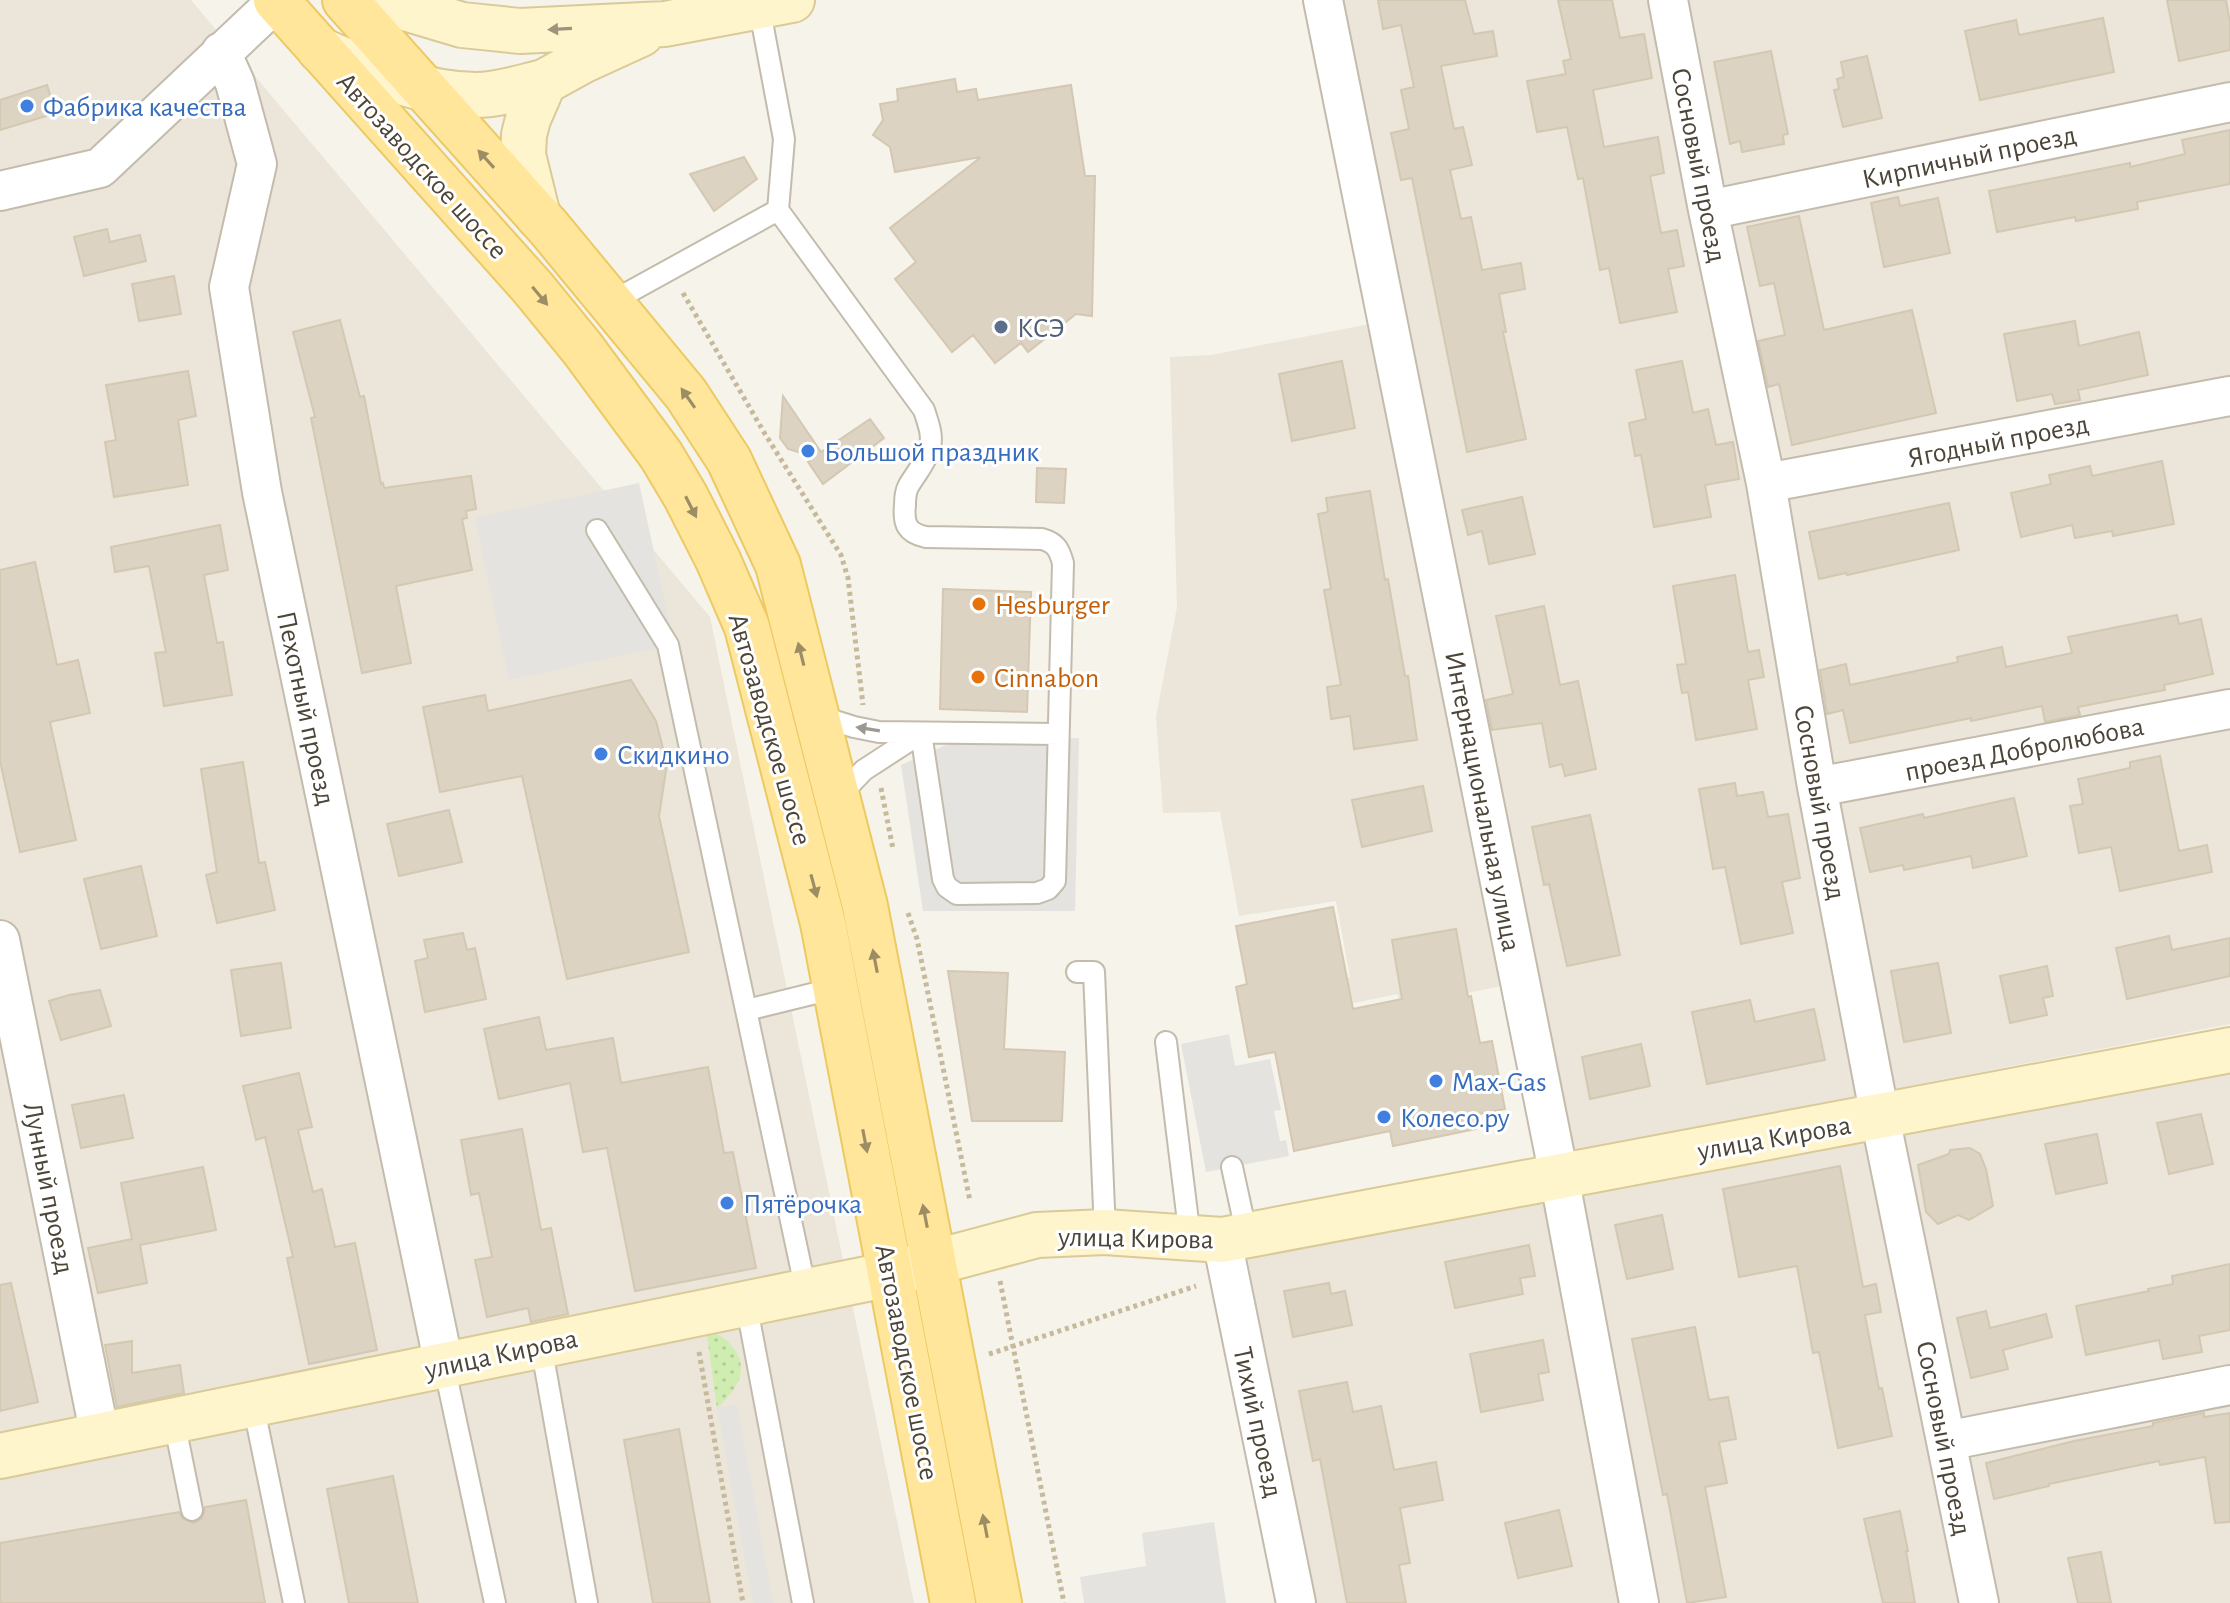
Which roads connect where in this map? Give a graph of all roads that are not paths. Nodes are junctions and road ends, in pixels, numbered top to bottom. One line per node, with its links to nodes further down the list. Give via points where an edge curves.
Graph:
1 (345, 0): 11 (main road, Автозаводское шоссе)
2 (378, 0): 7 (street, one-way to 2, via 520,31 462,25)
3 (1323, 0): 35 (street, Интернациональная улица)
4 (1668, 0): 15 (street, Сосновый проезд)
5 (276, 1): 8 (main road, Автозаводское шоссе); 9 (street)
6 (776, 3): 7 (street); 14 (lane, via 784,139)
7 (665, 24): 10 (street)
8 (320, 50): 11 (street); 29 (main road, Автозаводское шоссе, one-way to 29, via 563,324 686,497 747,627)
9 (221, 52): 13 (street, via 100,168); 43 (street, Пехотный проезд, via 257,164 229,287 262,492)
10 (544, 82): 11 (street, via 477,95); 16 (street, via 528,119 523,155)
11 (423, 89): 16 (main road, Автозаводское шоссе, one-way to 11)
12 (2230, 102): 15 (street, Кирпичный проезд)
13 (0, 191)
14 (778, 210): 17 (lane); 24 (lane, via 924,410 931,432 929,449 906,490 904,518 909,529 926,537 1042,539 1059,550 1063,563)
15 (1708, 210): 19 (street, Сосновый проезд)
16 (538, 216): 17 (main road, Автозаводское шоссе)
17 (611, 302): 22 (main road, Автозаводское шоссе, one-way to 17, via 778,565 729,460 686,394)
18 (2230, 396): 19 (street, Ягодный проезд)
19 (1766, 483): 25 (street, Сосновый проезд)
20 (597, 530): 30 (lane, via 668,645)
21 (2230, 709): 25 (street, проезд Добролюбова)
22 (816, 715): 23 (lane, one-way to 22, via 879,732); 26 (main road, Автозаводское шоссе)
23 (921, 733): 24 (lane); 24 (lane, via 943,879 957,894 1037,893 1055,881); 26 (lane, via 864,770)
24 (1058, 734)
25 (1817, 787): 33 (street, Сосновый проезд)
26 (837, 798): 38 (main road, Автозаводское шоссе, one-way to 26, via 865,906)
27 (0, 940): 47 (street, Лунный проезд)
28 (1077, 972): 36 (lane, via 1094,972)
29 (836, 988): 30 (lane); 39 (main road, Автозаводское шоссе, one-way to 39)
30 (747, 1010): 40 (lane)
31 (1166, 1042): 37 (lane)
32 (2230, 1050): 33 (street, улица Кирова)
33 (1880, 1117): 35 (street, улица Кирова); 48 (street, Сосновый проезд)
34 (1232, 1167): 37 (lane)
35 (1559, 1176): 37 (street, улица Кирова); 58 (street, Интернациональная улица)
36 (1105, 1232): 37 (street, улица Кирова); 38 (street, улица Кирова, via 1037,1235)
37 (1222, 1247): 57 (street, Тихий проезд)
38 (934, 1262): 39 (street, улица Кирова); 56 (main road, Автозаводское шоссе, one-way to 38)
39 (891, 1274): 40 (street, улица Кирова); 55 (main road, Автозаводское шоссе)
40 (806, 1291): 41 (street, улица Кирова)
41 (746, 1303): 42 (street, улица Кирова); 54 (lane)
42 (541, 1345): 43 (street, улица Кирова); 53 (lane)
43 (444, 1365): 45 (street, улица Кирова); 52 (lane)
44 (2230, 1385): 48 (street)
45 (253, 1404): 46 (street, улица Кирова); 51 (lane)
46 (174, 1421): 47 (street, улица Кирова); 50 (lane)
47 (100, 1436): 49 (street, улица Кирова)
48 (1946, 1441): 59 (street, Сосновый проезд)
49 (0, 1456)
50 (192, 1510)
51 (294, 1603)
52 (495, 1603)
53 (587, 1603)
54 (803, 1603)
55 (953, 1603)
56 (999, 1603)
57 (1296, 1603)
58 (1639, 1603)
59 (1979, 1603)

